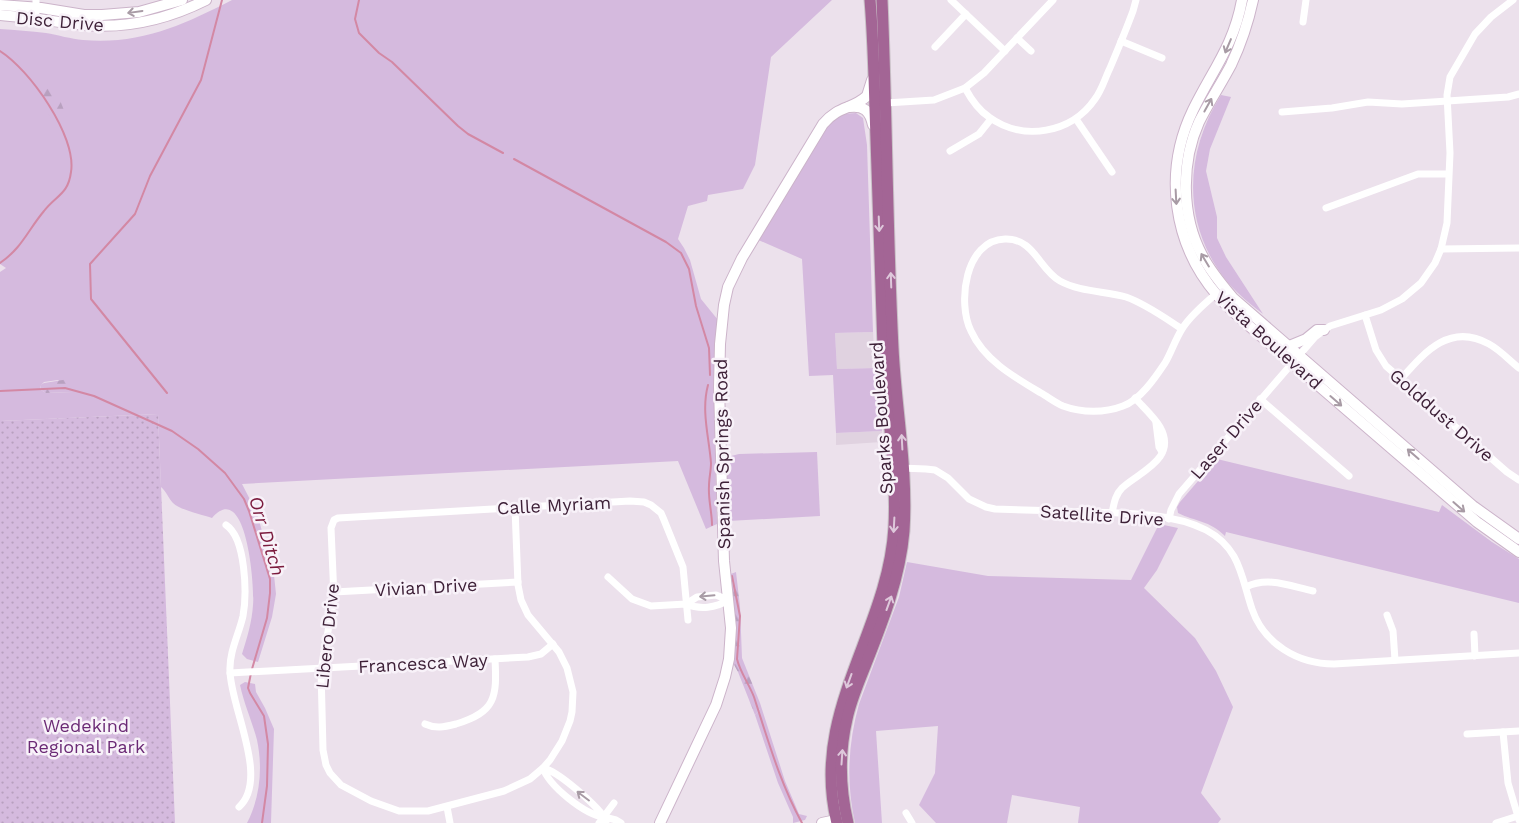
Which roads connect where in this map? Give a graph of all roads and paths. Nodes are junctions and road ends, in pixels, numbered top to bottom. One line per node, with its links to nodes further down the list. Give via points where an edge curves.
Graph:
1 (182, 0): 14 (main road, Disc Drive, one-way to 14, via 118,14 84,15)
2 (206, 0): 14 (main road, Disc Drive, via 164,17 107,26 76,24)
3 (871, 0): 25 (main road, Sparks Boulevard); 29 (main road, via 878,40 881,97)
4 (882, 0): 29 (main road, Sparks Boulevard)
5 (951, 0): 15 (street)
6 (1053, 0): 19 (street)
7 (1136, 0): 20 (street)
8 (1242, 0): 42 (main road, Vista Boulevard, one-way to 42, via 1229,45 1190,117 1177,159 1176,196 1181,227 1192,258)
9 (1247, 0): 18 (main road)
10 (1253, 0): 18 (main road, Vista Boulevard)
11 (1306, 0): 17 (street)
12 (1513, 0): 28 (street, via 1476,34 1450,77)
13 (0, 5): 14 (main road, Disc Drive)
14 (31, 8): 16 (main road, Disc Drive)
15 (966, 14): 21 (street); 22 (street)
16 (0, 15)
17 (1303, 22)
18 (1245, 32): 46 (main road, Vista Boulevard, one-way to 18, via 1221,284 1201,254 1187,205 1186,174 1194,134)
19 (1017, 38): 22 (street); 23 (street)
20 (1121, 41): 24 (street); 32 (street, via 1098,94)
21 (935, 47)
22 (1005, 51): 26 (street)
23 (1031, 51)
24 (1162, 58)
25 (874, 64): 30 (main road, Spanish Springs Road, via 867,96); 34 (main road, Sparks Boulevard)
26 (965, 88): 29 (street, via 934,100); 33 (street, via 979,109)
27 (1519, 94): 28 (street)
28 (1448, 101): 31 (street, via 1368,102); 37 (street)
29 (886, 104): 38 (main road, via 881,111); 53 (main road, Sparks Boulevard, one-way to 29)
30 (845, 107): 34 (main road, via 859,107 869,112); 68 (main road, Spanish Springs Road, via 830,116 803,157 728,287 719,379)
31 (1282, 112)
32 (1076, 118): 33 (street, via 1050,130 1030,132 1010,128); 36 (street)
33 (991, 119): 35 (street, via 978,134)
34 (876, 141): 38 (main road, Sparks Boulevard)
35 (950, 151)
36 (1112, 172)
37 (1448, 174): 39 (street, via 1418,174); 41 (street, via 1447,223)
38 (878, 204): 53 (main road, Sparks Boulevard, one-way to 53, via 883,350)
39 (1326, 208)
40 (1519, 248): 41 (street)
41 (1441, 249): 43 (street, via 1428,274 1412,292 1392,305)
42 (1216, 294): 44 (street); 48 (main road, Vista Boulevard)
43 (1366, 315): 45 (street); 50 (street, Golddust Drive, via 1380,359)
44 (1182, 328): 51 (street, via 1165,363); 51 (street, via 1128,298 1060,281 1049,273 1028,246 1018,241 992,242 976,254 967,272 964,303 971,331 988,355 1016,378 1063,406 1109,410 1125,406)
45 (1324, 330): 46 (main road, via 1317,330); 47 (street, Laser Drive)
46 (1289, 346): 47 (main road, Vista Boulevard)
47 (1299, 354): 48 (street, Laser Drive); 61 (main road, Vista Boulevard, one-way to 47, via 1490,520)
48 (1291, 362): 52 (street, Laser Drive); 62 (main road, Vista Boulevard, one-way to 62, via 1477,522)
49 (1519, 368): 50 (street, via 1487,343 1460,337 1444,340 1428,349)
50 (1400, 380): 55 (street, Golddust Drive)
51 (1135, 398): 57 (street, via 1160,425 1160,437 1165,447 1154,465 1122,488)
52 (1260, 399): 54 (street); 58 (street, Laser Drive, via 1179,494)
53 (898, 468): 57 (street, Satellite Drive, via 941,473 969,498 995,509); 85 (main road, Sparks Boulevard, one-way to 53, via 847,718 892,595 902,556 905,515); 92 (main road, Sparks Boulevard, one-way to 92, via 890,561 884,586 844,693 835,729 831,769 833,804)
54 (1348, 476)
55 (1519, 480)
56 (515, 508): 59 (street, Calle Myriam, via 350,516); 64 (street, Libero Drive); 69 (street, Calle Myriam, via 630,501 651,505 661,513 681,561)
57 (1112, 513): 58 (street, Satellite Drive)
58 (1169, 519): 65 (street, Satellite Drive, via 1205,530 1223,542 1236,558)
59 (334, 520): 67 (street, Libero Drive, via 331,528)
60 (226, 525): 79 (street, via 236,538 244,581 243,613)
61 (1519, 539)
62 (1519, 552)
63 (608, 577): 69 (street, via 632,600 644,605)
64 (518, 582): 67 (street, Vivian Drive); 73 (street, Libero Drive, via 524,608)
65 (1246, 587): 66 (street, via 1268,581); 77 (street, Satellite Drive, via 1262,628 1277,645 1291,654 1327,664)
66 (1312, 591)
67 (334, 592): 78 (street, Libero Drive)
68 (728, 600): 69 (street, via 716,595 697,597); 95 (main road, Spanish Springs Road, via 731,643 725,677 716,704)
69 (686, 604): 71 (street, Calle Myriam)
70 (1387, 614): 77 (street, via 1393,631)
71 (688, 620)
72 (1474, 634): 75 (street)
73 (553, 644): 76 (street, Francesca Way, via 535,656); 84 (street, Libero Drive, via 567,668 573,702 564,735)
74 (1519, 653): 75 (street, Satellite Drive)
75 (1475, 656): 77 (street, Satellite Drive)
76 (495, 659): 78 (street, Francesca Way); 80 (street, via 496,688 492,702 484,712 472,719 442,727)
77 (1395, 660)
78 (321, 668): 79 (street, Francesca Way); 88 (street, Libero Drive, via 324,757 335,779 389,809 418,812)
79 (230, 673): 87 (street, via 232,694 249,756 248,791)
80 (425, 724)
81 (1519, 731): 82 (street)
82 (1503, 732): 83 (street); 90 (street, via 1508,783)
83 (1467, 734)
84 (543, 768): 88 (street, Libero Drive, via 514,788); 91 (street, via 549,781)
85 (842, 783): 92 (main road); 97 (main road, Sparks Boulevard)
86 (614, 803): 91 (street)
87 (239, 807)
88 (447, 807): 93 (street)
89 (906, 813): 98 (street)
90 (1518, 818): 99 (street)
91 (603, 821): 94 (street)
92 (838, 822): 96 (main road)
93 (450, 823)
94 (621, 823)
95 (660, 823)
96 (822, 823)
97 (848, 823)
98 (912, 823)
99 (1496, 823)

